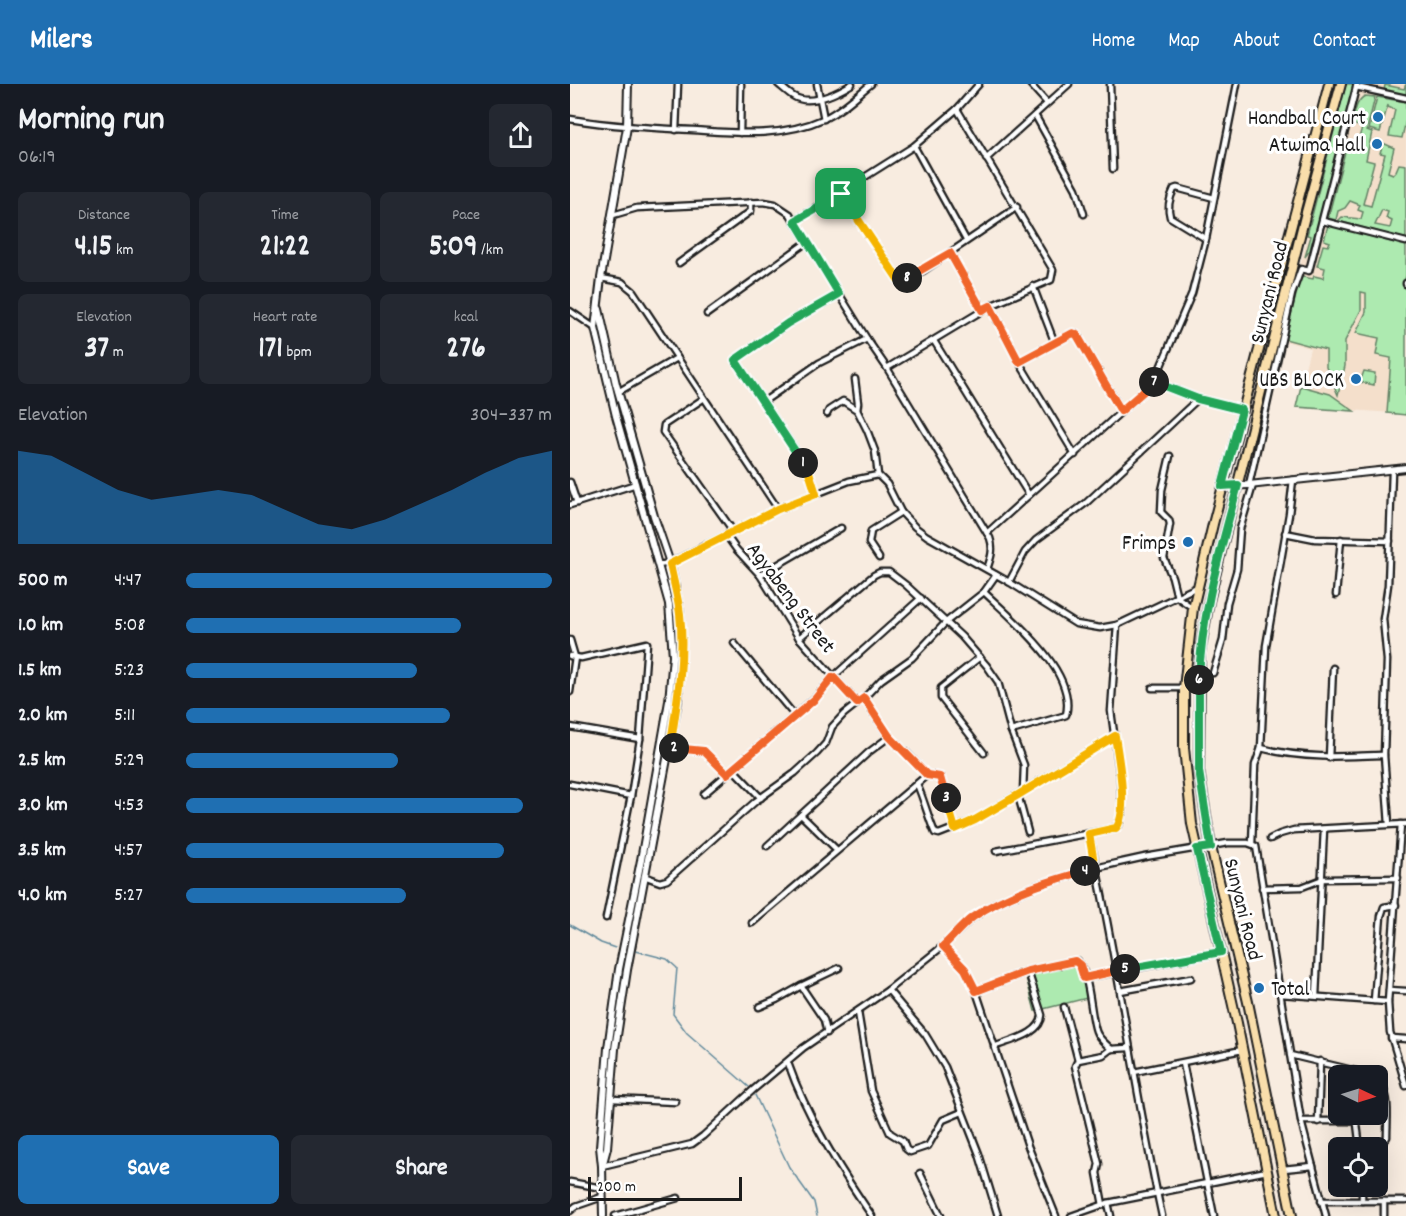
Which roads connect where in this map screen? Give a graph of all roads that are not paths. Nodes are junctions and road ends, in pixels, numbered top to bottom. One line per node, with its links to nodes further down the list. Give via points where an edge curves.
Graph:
1 (628, 84): 24 (street)
2 (678, 84): 25 (street)
3 (741, 84): 26 (street)
4 (778, 84): 17 (street, via 795,97)
5 (817, 84): 17 (street)
6 (871, 84): 16 (street)
7 (978, 84): 20 (street)
8 (1030, 84): 19 (street)
9 (1068, 84): 19 (street)
10 (1110, 84): 29 (street)
11 (1237, 84): 31 (street)
12 (1329, 84): 66 (main road)
13 (1341, 84): 77 (main road, Sunyani Road)
14 (851, 85): 16 (street); 17 (street)
15 (1357, 86): 18 (street); 37 (street)
16 (856, 96): 23 (street)
17 (820, 98): 23 (street)
18 (1406, 98)
19 (1047, 104): 21 (street)
20 (957, 109): 27 (street); 28 (street)
21 (1035, 115): 28 (street); 34 (street, via 1076,189)
22 (570, 119): 24 (street)
23 (824, 119): 26 (street, via 786,131)
24 (627, 127): 25 (street); 35 (street)
25 (676, 130): 26 (street)
26 (740, 133)
27 (914, 146): 30 (street); 39 (street)
28 (986, 159): 33 (street)
29 (1113, 169)
30 (841, 194): 36 (street); 42 (street, via 898,279 923,271)
31 (1214, 198): 38 (street); 38 (street, via 1176,188 1169,201 1170,218)
32 (751, 202): 35 (street, via 637,208); 36 (street, via 776,204); 43 (street, via 751,211)
33 (1017, 207): 39 (street); 45 (street, via 1053,270 1052,280)
34 (1084, 214)
35 (613, 215): 44 (street)
36 (795, 221): 40 (street)
37 (1323, 221): 41 (street); 78 (street, via 1309,271 1301,269 1292,294)
38 (1206, 239): 60 (street, via 1192,292)
39 (966, 240): 42 (street)
40 (807, 242): 46 (street); 51 (street)
41 (1406, 242)
42 (950, 253): 49 (street)
43 (679, 264)
44 (601, 278): 48 (street); 56 (street, via 628,286)
45 (1033, 286): 47 (street); 55 (street)
46 (839, 294): 53 (street); 64 (street, via 735,360)
47 (990, 306): 49 (street); 57 (street)
48 (599, 307): 52 (street); 61 (street)
49 (982, 310): 54 (street)
50 (570, 311): 52 (street)
51 (707, 314)
52 (595, 328): 76 (street)
53 (867, 339): 58 (street); 64 (street, via 819,363)
54 (934, 341): 58 (street); 81 (street)
55 (1054, 341): 57 (street); 67 (street, via 1070,333 1077,335)
56 (677, 358): 61 (street); 62 (street)
57 (1019, 362): 69 (street)
58 (887, 369): 88 (street)
59 (855, 378): 65 (street)
60 (1154, 382): 63 (street); 67 (street)
61 (618, 392): 94 (street)
62 (703, 399): 84 (street); 87 (street, via 664,425 663,432)
63 (1198, 399): 66 (street); 99 (street, via 1090,499 1036,540)
64 (763, 402): 80 (street, via 809,472)
65 (857, 410): 68 (street, via 843,401); 73 (street, via 875,451)
66 (1242, 410): 79 (main road)
67 (1121, 411): 69 (street)
68 (827, 414)
69 (1074, 455): 81 (street)
70 (1170, 456): 103 (street, via 1161,490 1161,512 1170,524 1164,558)
71 (1406, 468): 72 (street)
72 (1392, 471): 74 (street); 92 (street)
73 (878, 475): 80 (street); 85 (street)
74 (1293, 480): 78 (street); 89 (street)
75 (570, 482): 82 (street)
76 (636, 484): 82 (street); 95 (street)
77 (1238, 485): 78 (street); 79 (street); 151 (main road, Sunyani Road, via 1200,653 1199,771)
78 (1251, 485): 114 (street, via 1240,529 1237,569 1227,603 1223,640)
79 (1222, 486): 100 (main road)
80 (816, 494): 84 (street)
81 (1029, 495): 88 (street)
82 (577, 503): 83 (street)
83 (570, 505)
84 (778, 509): 87 (street)
85 (901, 512): 93 (street, via 871,531 869,543); 96 (street, via 927,536)
86 (841, 528): 97 (street)
87 (733, 531): 90 (street)
88 (987, 533): 96 (street, via 992,544)
89 (1286, 533): 91 (street); 128 (street, via 1266,646)
90 (726, 535): 94 (street); 97 (street, Agyabeng Street)
91 (1341, 539): 92 (street); 102 (street)
92 (1390, 542): 130 (street, via 1383,619 1387,660)
93 (879, 558)
94 (670, 564): 95 (street); 127 (street, via 680,612 681,642 678,700)
95 (658, 566): 206 (street, via 669,604 674,656 619,969 604,1099)
96 (987, 569): 98 (street)
97 (760, 575): 108 (street, Agyabeng Street)
98 (996, 575): 99 (street); 101 (street)
99 (1009, 582): 107 (street, via 1076,624 1100,628)
100 (1197, 587): 103 (street); 105 (main road)
101 (984, 592): 106 (street); 123 (street, via 1052,664 1062,678 1068,701 1066,715)
102 (1336, 595)
103 (1177, 597): 105 (street); 107 (street)
104 (921, 598): 106 (street); 108 (street, via 889,572 880,572); 115 (street)
105 (1193, 608): 117 (main road)
106 (946, 622): 112 (street); 119 (street, via 912,658)
107 (1117, 625): 125 (street, via 1111,711)
108 (799, 638): 115 (street, Agyabeng Street)
109 (570, 640): 111 (street)
110 (734, 643): 121 (street)
111 (572, 656): 118 (street); 126 (street, via 581,658 647,643)
112 (980, 657): 123 (street, via 998,682); 129 (street, via 941,688 941,698)
113 (1333, 668): 131 (street)
114 (1213, 673)
115 (833, 677): 120 (street, Agyabeng Street); 121 (street)
116 (1152, 688): 117 (street)
117 (1184, 688): 152 (main road, via 1187,792)
118 (570, 692)
119 (864, 698): 120 (street); 124 (street)
120 (857, 703): 140 (street, via 832,727 817,753)
121 (795, 716): 132 (street)
122 (570, 727): 126 (street)
123 (1011, 731): 137 (street, via 1024,765)
124 (889, 736): 134 (street); 141 (street)
125 (1115, 736): 137 (street); 147 (street, via 1121,820 1116,828)
126 (640, 739): 139 (street)
127 (670, 748): 133 (street, via 704,751); 156 (street)
128 (1261, 748): 131 (street); 149 (street, via 1255,765)
129 (984, 753)
130 (1384, 755): 131 (street); 142 (street)
131 (1329, 758)
132 (733, 769): 133 (street); 140 (street)
133 (727, 774): 138 (street)
134 (927, 775): 136 (street); 144 (street, via 940,777)
135 (570, 784): 139 (street)
136 (917, 784): 144 (street, via 935,833); 153 (street)
137 (1021, 793): 144 (street); 146 (street)
138 (704, 794)
139 (631, 796): 161 (street)
140 (761, 798): 156 (street, via 667,880 660,882)
141 (801, 815): 150 (street); 153 (street)
142 (1389, 824): 143 (street); 145 (street)
143 (1404, 824): 157 (street)
144 (955, 829)
145 (1324, 829): 148 (street, via 1294,830); 158 (street)
146 (1028, 832)
147 (1089, 834): 154 (street); 155 (street)
148 (1270, 839)
149 (1252, 844): 151 (street); 159 (street, via 1256,846)
150 (767, 846)
151 (1211, 847): 152 (street); 208 (main road, Sunyani Road)
152 (1197, 849): 155 (street); 166 (main road)
153 (837, 850): 162 (street)
154 (996, 851)
155 (1095, 868): 165 (street, via 1038,885 994,904 971,919); 169 (street)
156 (644, 876): 200 (street, via 623,993)
157 (1398, 878): 158 (street); 160 (street)
158 (1323, 879): 159 (street, via 1302,887); 179 (street)
159 (1262, 888): 178 (street)
160 (1396, 905): 163 (street, via 1384,907); 164 (street)
161 (606, 918)
162 (752, 923)
163 (1380, 938): 164 (street); 180 (street)
164 (1393, 939): 174 (street)
165 (943, 946): 173 (street); 175 (street, via 965,969)
166 (1221, 952): 169 (street); 191 (main road)
167 (839, 968): 172 (street)
168 (1028, 971): 170 (street, via 1077,962); 175 (street); 188 (street, via 1041,1022 1036,1030)
169 (1116, 971): 170 (street); 176 (street)
170 (1084, 978): 190 (street, via 1096,1030)
171 (1191, 978): 176 (street)
172 (801, 986): 182 (street); 185 (street, via 824,1020)
173 (888, 990): 184 (street); 202 (street, via 933,1044)
174 (1389, 990): 177 (street); 181 (street)
175 (976, 991): 188 (street)
176 (1120, 991): 189 (street)
177 (1406, 991)
178 (1280, 994): 179 (street); 192 (street)
179 (1316, 996): 180 (street)
180 (1374, 1001): 181 (street)
181 (1388, 1002): 186 (street)
182 (759, 1007)
183 (1064, 1007): 193 (street)
184 (858, 1012): 185 (street); 202 (street, via 871,1091 890,1133 903,1141 906,1149 910,1152 928,1146 943,1120)
185 (827, 1033): 195 (street)
186 (1391, 1038): 187 (street); 199 (street)
187 (1406, 1039)
188 (994, 1047): 229 (street)
189 (1129, 1048): 190 (street); 198 (street)
190 (1111, 1049): 193 (street, via 1103,1055)
191 (1242, 1050): 196 (street); 209 (main road)
192 (1290, 1055): 194 (street); 203 (street)
193 (1078, 1060): 222 (street, via 1075,1065)
194 (1320, 1061): 197 (street); 204 (street)
195 (788, 1063): 206 (street, via 692,1144); 226 (street, via 801,1097)
196 (1183, 1063): 198 (street); 212 (street)
197 (1335, 1065)
198 (1134, 1072): 214 (street)
199 (1406, 1086)
200 (612, 1099): 201 (street); 206 (street)
201 (676, 1102)
202 (962, 1112): 228 (street)
203 (1301, 1121): 204 (street); 207 (street)
204 (1318, 1122): 205 (street, via 1356,1122)
205 (1358, 1137)
206 (602, 1166): 213 (street)
207 (1312, 1166): 208 (street); 218 (street)
208 (1283, 1169): 235 (main road, Sunyani Road)
209 (1267, 1171): 212 (street); 234 (main road)
210 (920, 1173): 227 (street)
211 (570, 1182): 213 (street)
212 (1208, 1183): 214 (street); 233 (street)
213 (602, 1188): 215 (street)
214 (1157, 1193): 222 (street); 232 (street)
215 (602, 1197): 223 (street); 224 (street)
216 (1362, 1197): 219 (street)
217 (678, 1198): 225 (street)
218 (1321, 1201): 219 (street); 236 (street)
219 (1362, 1201): 220 (street)
220 (1384, 1201): 221 (street); 237 (street)
221 (1406, 1201)
222 (1106, 1204): 230 (street); 231 (street)
223 (570, 1211)
224 (603, 1216)
225 (615, 1216)
226 (872, 1216)
227 (941, 1216)
228 (998, 1216)
229 (1056, 1216)
230 (1071, 1216)
231 (1111, 1216)
232 (1162, 1216)
233 (1215, 1216)
234 (1276, 1216)
235 (1292, 1216)
236 (1326, 1216)
237 (1384, 1216)

